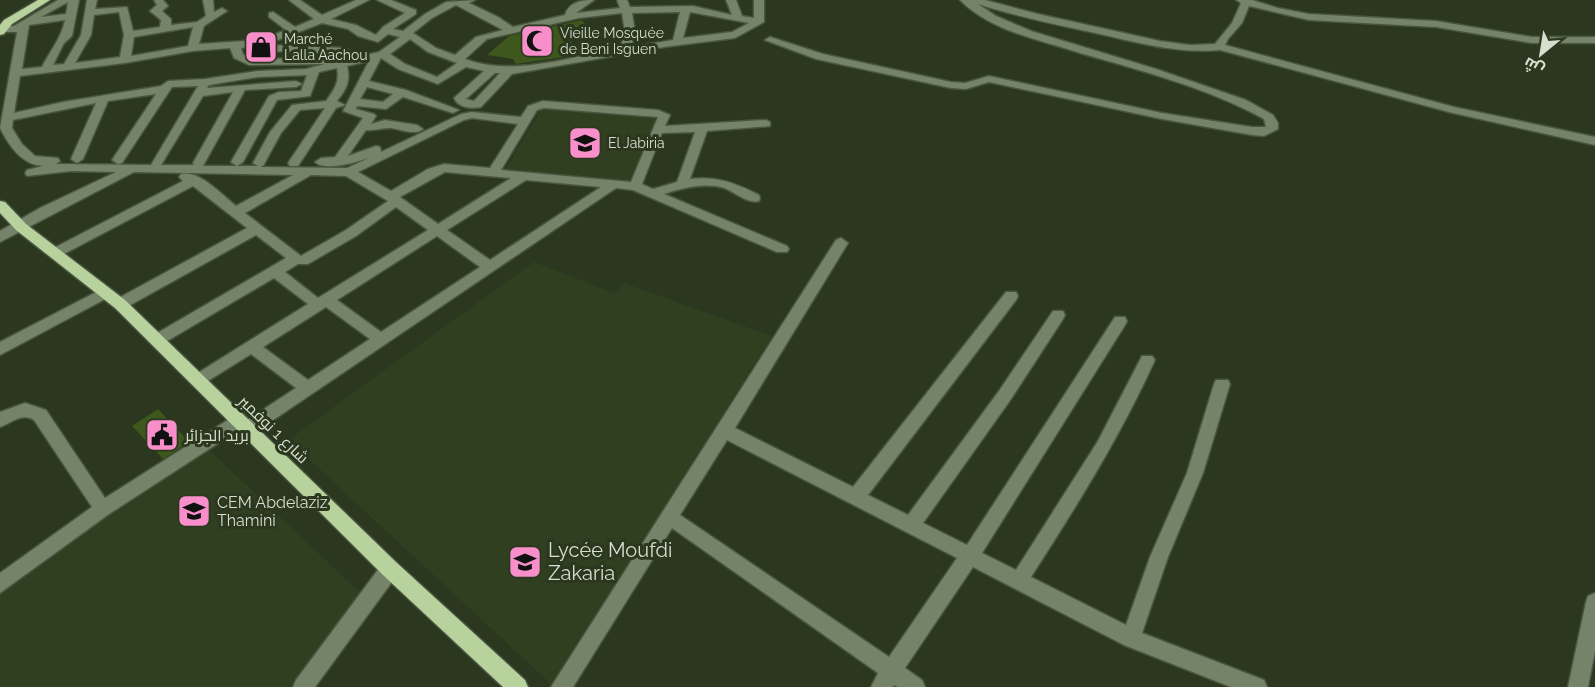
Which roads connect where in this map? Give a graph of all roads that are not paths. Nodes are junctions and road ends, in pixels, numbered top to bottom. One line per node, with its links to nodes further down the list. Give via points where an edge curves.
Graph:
1 (45, 0): 34 (main road)
2 (65, 0): 33 (street)
3 (74, 0): 27 (street)
4 (92, 0): 25 (street)
5 (154, 0): 6 (street)
6 (160, 0): 36 (street, via 163,6 155,11 166,19)
7 (208, 0): 35 (street, via 209,14 218,14)
8 (294, 0): 31 (street)
9 (362, 0): 31 (street)
10 (382, 0): 21 (street)
11 (414, 0): 21 (street)
12 (589, 0): 29 (street, via 573,8)
13 (622, 0): 22 (street)
14 (698, 0): 24 (street)
15 (731, 0): 30 (street)
16 (759, 0): 32 (street)
17 (965, 0): 42 (street, via 992,18 1027,33 1242,102 1269,117 1272,129 1252,131 1162,116 989,79 951,85 820,57)
18 (975, 0): 47 (street, via 1172,46)
19 (1244, 1): 43 (street, via 1309,17 1436,24 1532,40); 47 (street, via 1237,23)
20 (465, 6): 39 (street); 41 (street, via 454,3 429,16 412,27)
21 (402, 8): 38 (street, via 412,13)
22 (627, 10): 23 (street); 29 (street); 50 (street, via 631,31)
23 (686, 10): 24 (street); 44 (street)
24 (700, 12): 30 (street)
25 (89, 13): 40 (street, via 123,9); 57 (street, via 86,35)
26 (273, 15): 37 (street)
27 (72, 16): 33 (street); 58 (street, via 67,36 60,41)
28 (448, 17): 41 (street)
29 (571, 17): 39 (street)
30 (738, 18): 32 (street)
31 (322, 20): 37 (street); 38 (street, via 352,27 377,39)
32 (759, 22): 44 (street, via 735,35)
33 (24, 23): 34 (street, via 16,29); 62 (street)
34 (2, 26)
35 (199, 26): 36 (street); 48 (street)
36 (165, 29): 40 (street)
37 (300, 29): 45 (street, via 261,43); 49 (street)
38 (386, 30): 41 (street)
39 (513, 32): 53 (street, via 480,38)
40 (129, 35): 52 (street)
41 (410, 36): 51 (street); 53 (street)
42 (770, 40)
43 (1595, 40)
44 (677, 42): 50 (street)
45 (235, 46): 46 (street); 54 (street)
46 (210, 47): 48 (street); 62 (street, via 203,57)
47 (1220, 47): 81 (street, via 1390,95)
48 (193, 48): 52 (street)
49 (272, 48): 55 (street, via 342,50 345,53); 56 (street)
50 (624, 51): 61 (street)
51 (380, 55): 53 (street, via 438,81); 55 (street); 63 (street)
52 (125, 60): 57 (street)
53 (460, 61): 60 (street)
54 (245, 62): 56 (street); 65 (street, via 238,67 200,74)
55 (341, 62): 56 (street); 59 (street); 70 (street, via 341,89)
56 (260, 63)
57 (69, 66): 58 (street)
58 (46, 69): 62 (street)
59 (314, 70): 64 (street); 65 (street, via 243,76)
60 (492, 70): 61 (street); 72 (street, via 460,98)
61 (508, 71): 72 (street, via 479,104)
62 (13, 78): 74 (street)
63 (364, 82): 68 (street); 71 (street)
64 (310, 83): 66 (street); 84 (street, via 305,94 273,98)
65 (200, 86): 66 (street); 67 (street, via 170,84); 86 (street)
66 (241, 88): 87 (street)
67 (164, 89): 69 (street); 83 (street)
68 (402, 93): 71 (street, via 387,106); 73 (street)
69 (104, 98): 74 (street); 82 (street)
70 (331, 104): 71 (street); 88 (street, via 295,108); 89 (street)
71 (352, 104): 77 (street, via 350,111 370,115)
72 (467, 104): 73 (street)
73 (453, 110): 79 (street)
74 (7, 118): 82 (street, via 8,134 33,160)
75 (525, 121): 80 (street, via 532,108 545,104 658,113 664,117); 93 (street, via 461,117); 95 (street)
76 (766, 124): 78 (street)
77 (363, 126): 79 (street, via 377,128 386,124); 85 (street)
78 (702, 127): 80 (street); 99 (street)
79 (417, 129): 85 (street, via 374,152)
80 (659, 130): 100 (street)
81 (1595, 141)
82 (77, 159): 83 (street)
83 (118, 160): 86 (street)
84 (237, 162): 87 (street); 88 (street)
85 (338, 162): 89 (street)
86 (156, 163): 87 (street)
87 (199, 163)
88 (259, 163): 89 (street)
89 (294, 163)
90 (131, 169): 91 (street); 94 (street, via 56,167); 106 (street)
91 (181, 170): 92 (street); 97 (street)
92 (311, 170): 93 (street); 105 (street)
93 (349, 172): 103 (street)
94 (31, 173)
95 (493, 173): 96 (street); 103 (street, via 440,168)
96 (525, 175): 98 (street); 108 (street)
97 (194, 180): 105 (street); 112 (street)
98 (614, 184): 100 (street); 114 (street)
99 (682, 185): 101 (street); 102 (street, via 724,184)
100 (635, 186): 101 (street)
101 (655, 193): 111 (street)
102 (754, 198)
103 (393, 199): 108 (street); 113 (street, via 322,250 303,261)
104 (0, 205): 106 (main road, شارع 1 نوفمبر)
105 (236, 212): 107 (street)
106 (21, 227): 109 (street); 112 (main road, شارع 1 نوفمبر)
107 (256, 229): 113 (street); 119 (street)
108 (438, 229): 114 (street); 118 (street)
109 (0, 237)
110 (841, 243): 132 (street)
111 (782, 249)
112 (55, 253): 116 (main road, شارع 1 نوفمبر)
113 (296, 259): 115 (street)
114 (489, 267): 122 (street)
115 (275, 271): 118 (street); 123 (street)
116 (104, 293): 119 (main road, شارع 1 نوفمبر); 125 (street)
117 (1011, 296): 133 (street)
118 (322, 302): 122 (street); 124 (street)
119 (120, 304): 123 (main road, شارع 1 نوفمبر)
120 (1058, 315): 136 (street)
121 (1120, 321): 137 (street)
122 (381, 339): 129 (street)
123 (156, 340): 127 (main road, شارع 1 نوفمبر)
124 (251, 346): 127 (street); 129 (street)
125 (0, 349)
126 (1147, 360): 139 (street, via 1131,396)
127 (198, 380): 131 (main road, شارع 1 نوفمبر)
128 (1222, 384): 143 (street, via 1195,473 1159,557)
129 (307, 388): 131 (street)
130 (0, 420): 134 (street, via 21,410 35,410)
131 (244, 425): 134 (street); 138 (main road, شارع 1 نوفمبر)
132 (724, 430): 133 (street); 135 (street)
133 (855, 498): 136 (street)
134 (103, 509): 140 (street)
135 (669, 517): 144 (street); 147 (street)
136 (910, 527): 137 (street)
137 (969, 557): 139 (street); 144 (street)
138 (390, 568): 145 (street); 146 (main road, شارع 1 نوفمبر)
139 (1018, 582): 143 (street)
140 (0, 584)
141 (1595, 602): 142 (street)
142 (1592, 636): 151 (street)
143 (1131, 638): 150 (street)
144 (892, 671): 148 (street); 149 (street)
145 (303, 687)
146 (518, 687)
147 (561, 687)
148 (881, 687)
149 (915, 687)
150 (1257, 687)
151 (1578, 687)

